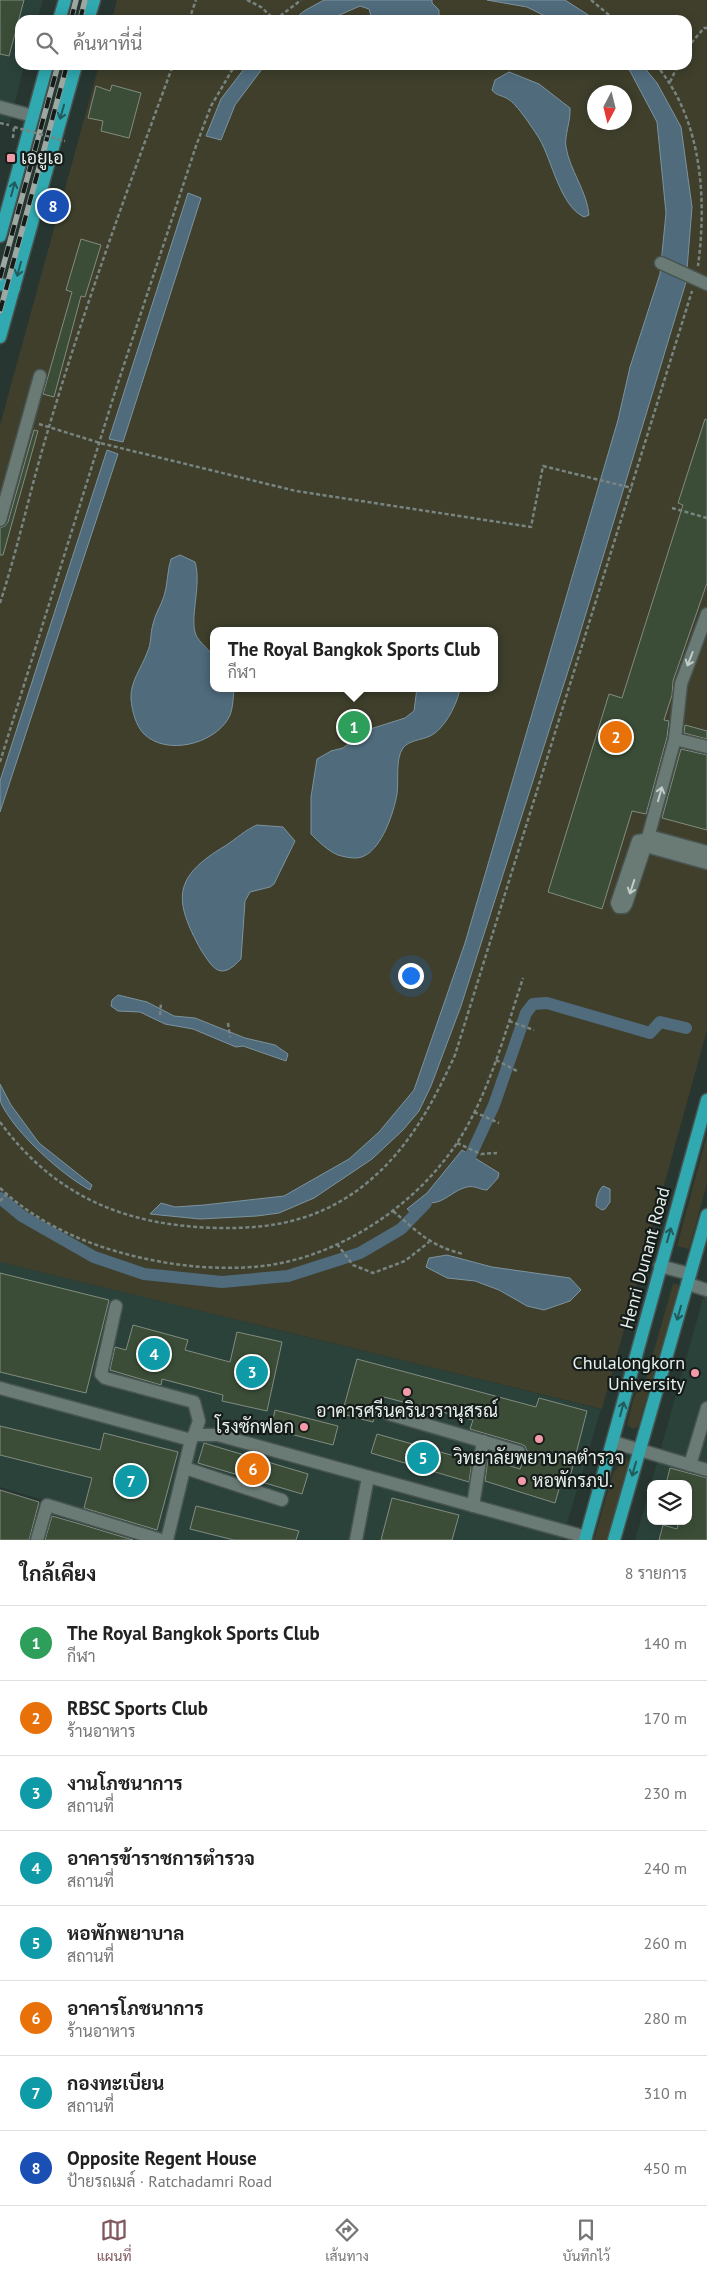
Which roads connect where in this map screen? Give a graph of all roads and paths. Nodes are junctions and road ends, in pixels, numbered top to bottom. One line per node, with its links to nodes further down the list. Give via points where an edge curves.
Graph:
1 (65, 0): 7 (main road)
2 (94, 0): 8 (main road)
3 (196, 0): 9 (path)
4 (248, 0): 10 (path)
5 (301, 0): 11 (path)
6 (591, 0): 12 (path)
7 (60, 15)
8 (90, 15)
9 (191, 15)
10 (270, 15)
11 (282, 15)
12 (609, 15)
13 (707, 28): 14 (path)
14 (692, 42)
15 (46, 70): 23 (main road)
16 (75, 70): 32 (main road, one-way to 32)
17 (171, 70): 36 (path, via 113,227)
18 (232, 70): 37 (path, via 211,106 196,146)
19 (660, 70): 21 (path)
20 (676, 70): 21 (path)
21 (670, 82): 30 (path, via 691,128 700,162 703,217)
22 (0, 107): 23 (street)
23 (33, 116): 28 (main road, one-way to 23)
24 (0, 123): 25 (path)
25 (9, 125)
26 (65, 141): 27 (path, bridge, via 14,127)
27 (12, 144)
28 (0, 236)
29 (662, 263): 30 (street)
30 (697, 280): 38 (path)
31 (0, 284): 32 (main road)
32 (14, 288): 33 (main road)
33 (0, 337)
34 (40, 376): 35 (street)
35 (28, 420): 36 (path); 41 (street)
36 (48, 428): 37 (path); 42 (path)
37 (100, 443): 38 (path, via 296,491 531,527 543,466); 46 (path)
38 (632, 488): 61 (path, via 455,1055 437,1095 417,1128 394,1156 367,1182 340,1200 289,1223 261,1227 192,1227 138,1219 86,1198 39,1166)
39 (672, 508): 40 (path)
40 (707, 518)
41 (0, 520)
42 (0, 602)
43 (707, 614): 44 (street, one-way to 44, via 680,684)
44 (675, 739): 45 (street); 47 (street, one-way to 44)
45 (707, 747)
46 (0, 762)
47 (647, 841): 48 (street, via 656,838); 49 (street, one-way to 47, via 653,848)
48 (707, 852)
49 (707, 863)
50 (522, 978): 53 (path)
51 (161, 1002): 52 (path)
52 (160, 1015)
53 (509, 1021): 55 (path); 57 (path)
54 (228, 1024): 56 (path)
55 (534, 1030)
56 (230, 1037)
57 (496, 1060): 58 (path); 60 (path)
58 (519, 1072)
59 (707, 1100): 73 (main road, Henri Dunant Road, one-way to 59)
60 (474, 1112): 62 (path); 63 (path)
61 (0, 1122)
62 (499, 1123)
63 (457, 1143): 64 (path, via 481,1154); 68 (path, via 422,1186)
64 (497, 1153)
65 (0, 1188): 66 (path)
66 (7, 1194): 67 (path); 71 (path, via 55,1228 100,1247 159,1263 212,1268 254,1267 296,1259)
67 (0, 1201)
68 (393, 1211): 70 (path); 71 (path)
69 (707, 1215): 74 (main road)
70 (429, 1242): 71 (path, via 405,1261 380,1271 368,1271 353,1265); 72 (path)
71 (337, 1244)
72 (463, 1254)
73 (660, 1266): 74 (street); 82 (main road, Henri Dunant Road, one-way to 73)
74 (689, 1279): 75 (street); 83 (main road, one-way to 83)
75 (707, 1290)
76 (116, 1306): 80 (street, via 101,1374 104,1378 194,1402 199,1421)
77 (0, 1388): 80 (street)
78 (707, 1408): 85 (street)
79 (389, 1414): 81 (street)
80 (193, 1437): 86 (street); 88 (street, via 218,1435)
81 (483, 1441): 84 (street); 90 (street)
82 (613, 1442): 83 (street); 91 (main road, Henri Dunant Road)
83 (640, 1449): 85 (street); 98 (main road, one-way to 98)
84 (519, 1452)
85 (690, 1465): 87 (street)
86 (185, 1468): 89 (street); 94 (street)
87 (707, 1470)
88 (368, 1477): 90 (street); 97 (street)
89 (282, 1500)
90 (474, 1506): 91 (street)
91 (585, 1538)
92 (37, 1540): 93 (street, via 47,1505)
93 (160, 1540)
94 (167, 1540)
95 (171, 1540): 96 (street)
96 (176, 1540)
97 (356, 1540)
98 (614, 1540)

